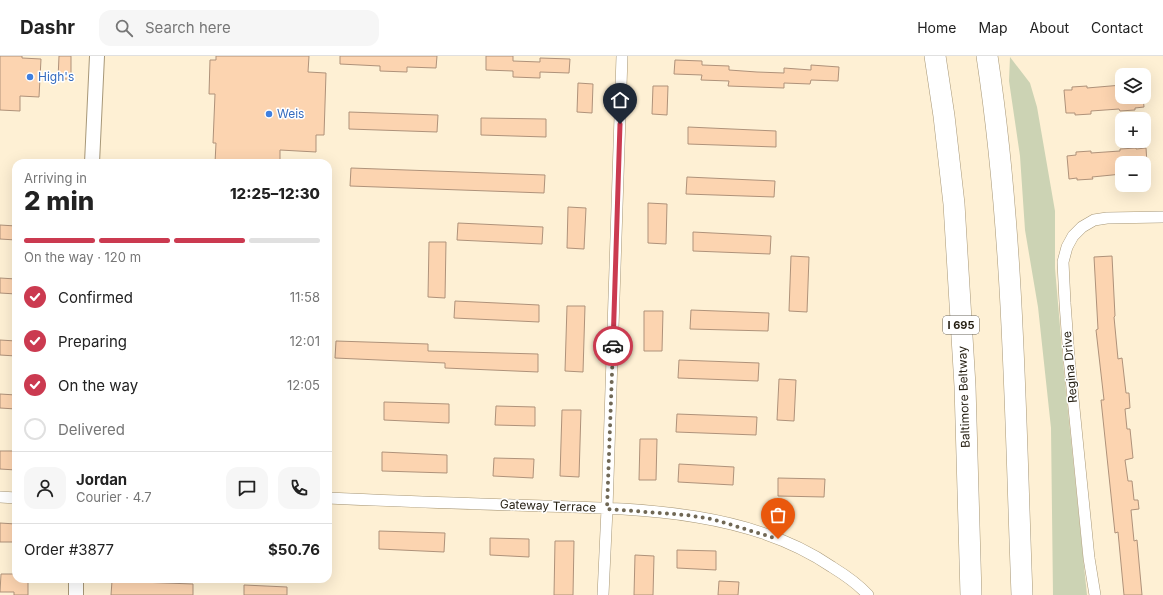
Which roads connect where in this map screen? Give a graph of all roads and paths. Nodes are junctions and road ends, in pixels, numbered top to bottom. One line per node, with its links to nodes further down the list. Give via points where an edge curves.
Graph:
1 (97, 56): 5 (street)
2 (622, 56): 10 (street)
3 (935, 56): 15 (highway, Baltimore Beltway / I 695, via 954,204 965,386)
4 (986, 56): 16 (highway, via 1004,199)
5 (92, 159)
6 (1163, 217): 17 (street, Regina Drive, via 1094,220 1073,236 1063,262 1064,304 1089,558)
7 (0, 497): 8 (street)
8 (12, 498)
9 (332, 498): 10 (street, Gateway Terrace)
10 (607, 509): 13 (street); 14 (street, Gateway Terrace, via 712,519 762,533 816,556)
11 (76, 583): 12 (street)
12 (76, 595)
13 (603, 595)
14 (868, 595)
15 (971, 595)
16 (1022, 595)
17 (1095, 595)

